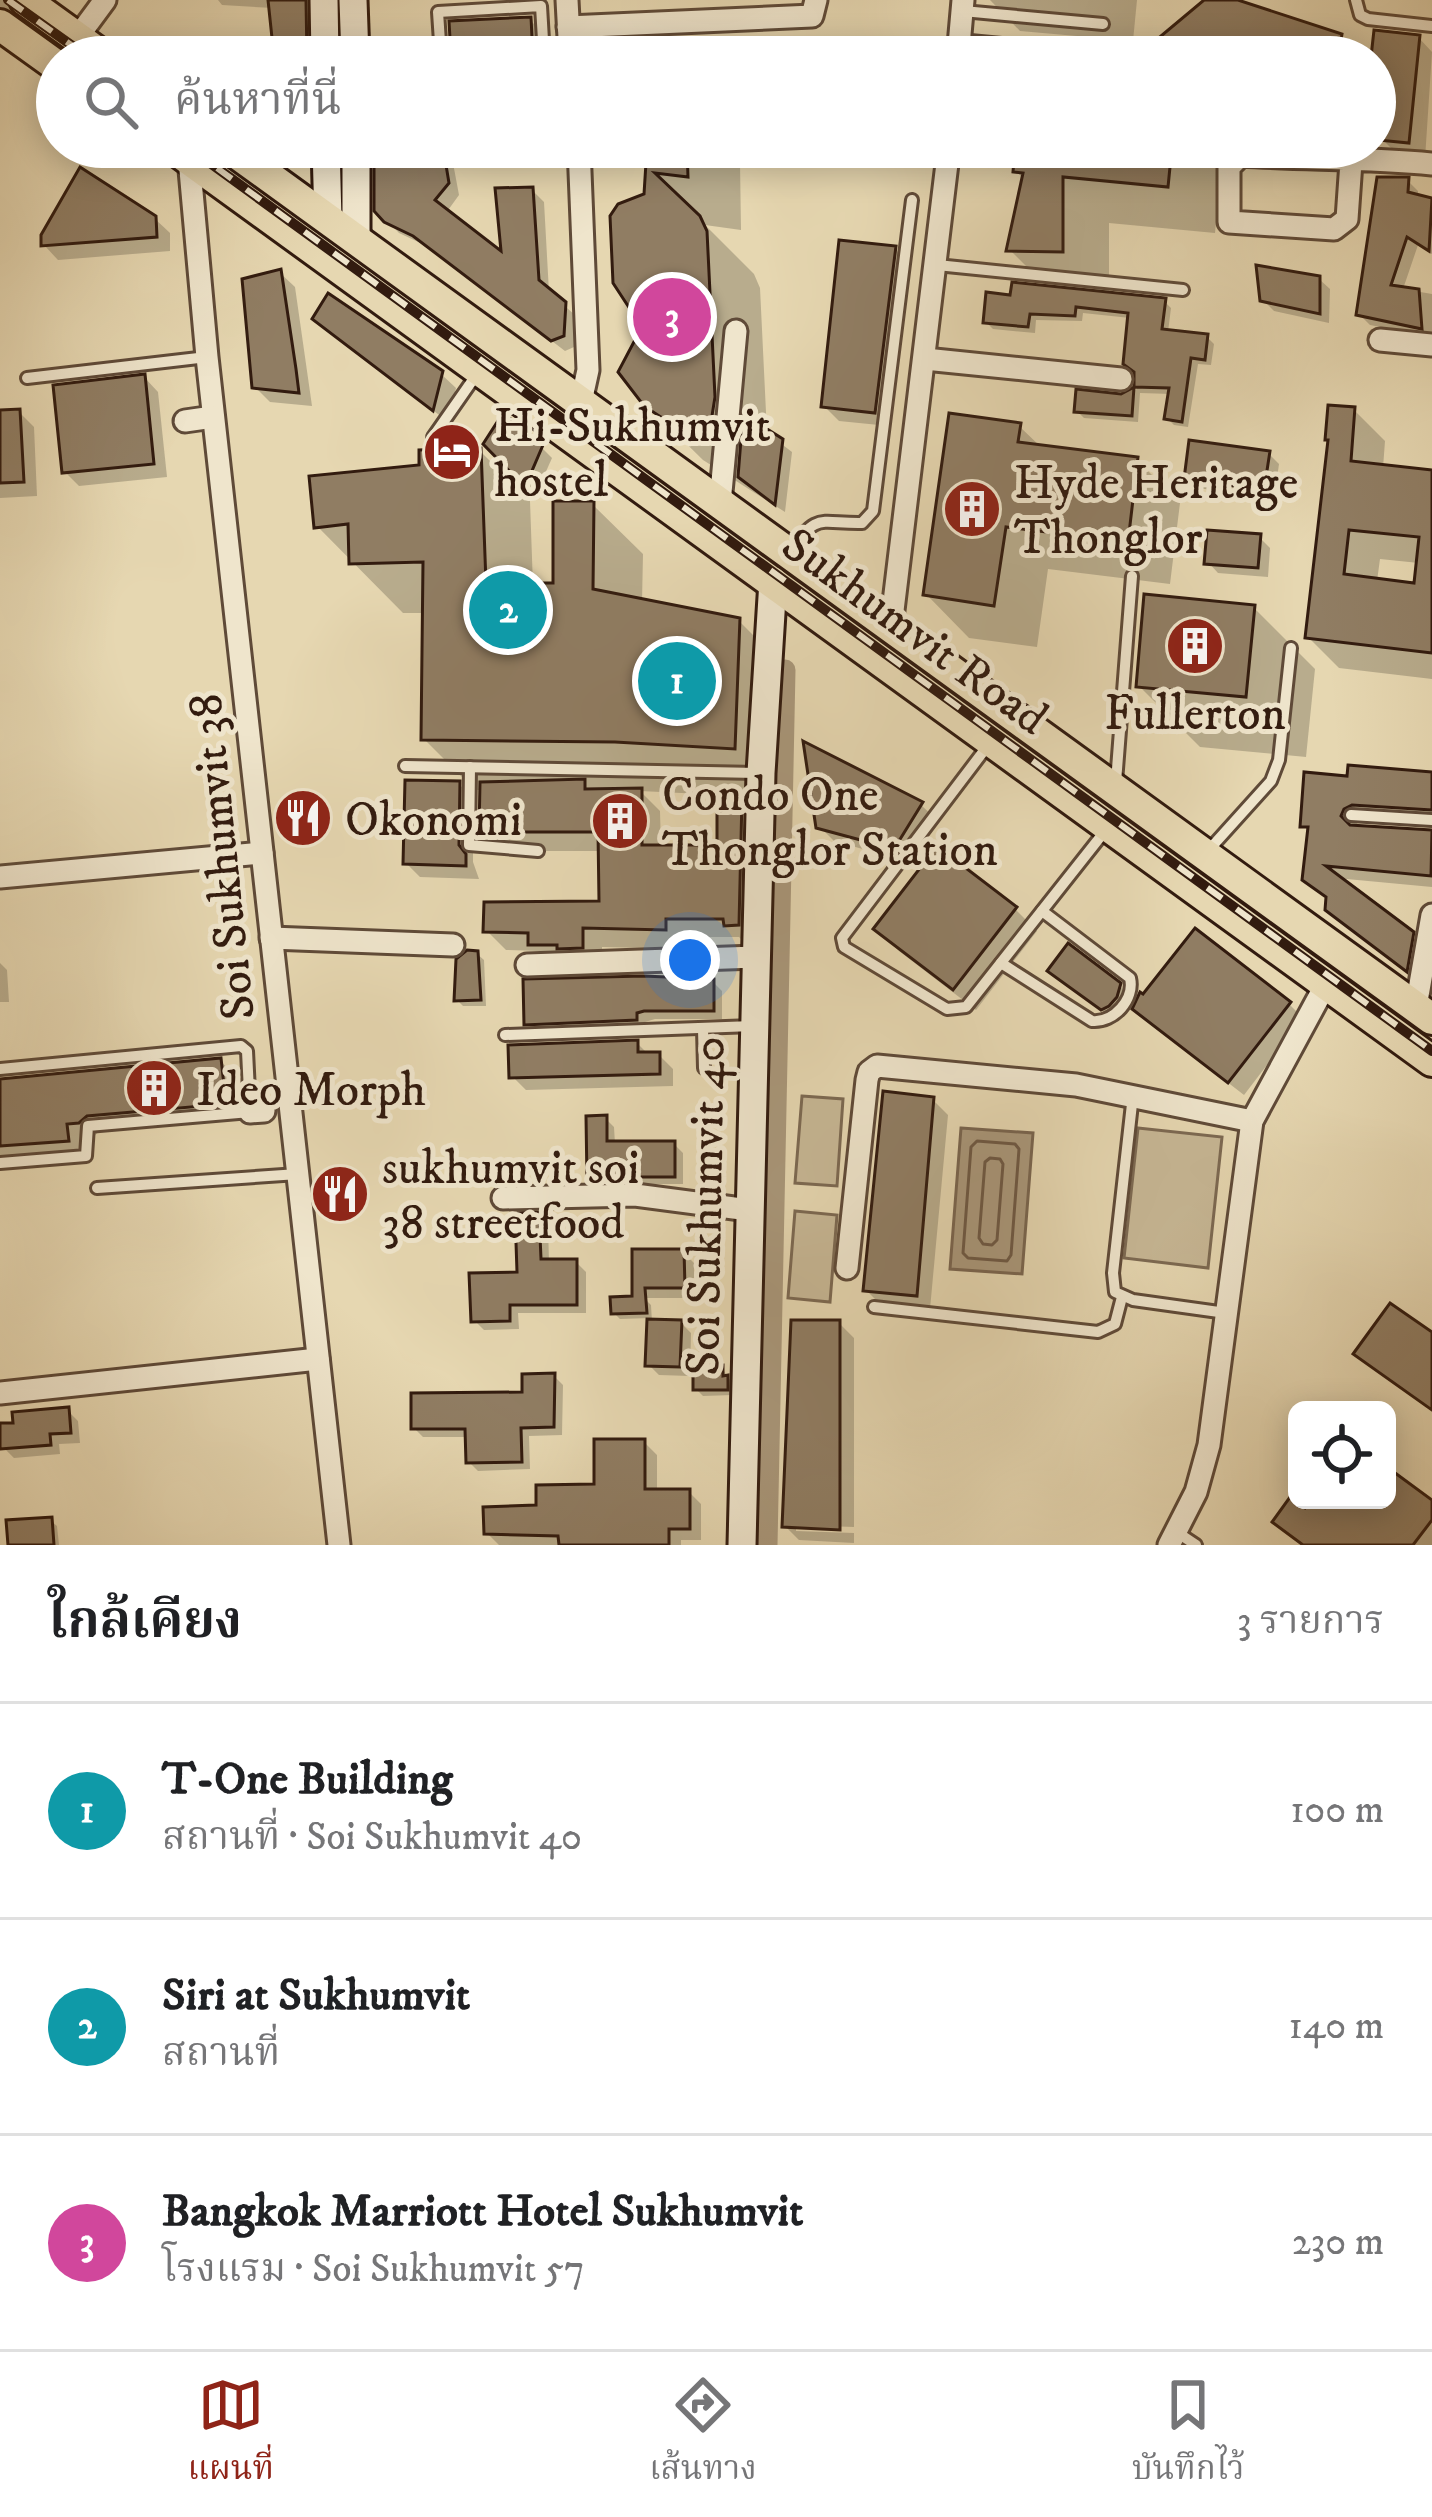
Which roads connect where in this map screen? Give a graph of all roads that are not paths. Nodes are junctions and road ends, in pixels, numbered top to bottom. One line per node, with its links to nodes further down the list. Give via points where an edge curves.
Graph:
1 (25, 0): 13 (main road)
2 (105, 0): 14 (street)
3 (324, 0): 15 (street)
4 (353, 0): 16 (street)
5 (567, 0): 12 (street)
6 (816, 0): 12 (street, via 812,16)
7 (1356, 0): 11 (lane, via 1368,19)
8 (963, 6): 9 (lane); 20 (street)
9 (1103, 24)
10 (0, 25): 21 (main road)
11 (1432, 26)
12 (568, 27): 19 (street)
13 (74, 36)
14 (78, 36)
15 (325, 36)
16 (354, 36)
17 (440, 36): 18 (lane, via 438,12 541,7)
18 (543, 36)
19 (569, 36)
20 (959, 36)
21 (36, 51)
22 (1396, 160): 23 (street)
23 (1432, 164)
24 (182, 168): 43 (street, Soi Sukhumvit 38)
25 (201, 168): 36 (main road, Sukhumvit Road)
26 (257, 168): 34 (main road, Sukhumvit Road)
27 (327, 168): 34 (street)
28 (356, 168): 35 (street)
29 (580, 168): 48 (street, via 588,370)
30 (947, 168): 37 (street)
31 (1229, 168): 32 (street, via 1229,222 1334,230 1347,219)
32 (1351, 168)
33 (912, 200): 53 (lane, via 873,511 855,525 813,524)
34 (328, 219): 35 (main road, Sukhumvit Road); 36 (main road)
35 (356, 239): 38 (main road); 48 (main road, Sukhumvit Road)
36 (307, 244): 38 (main road, Sukhumvit Road)
37 (937, 265): 39 (lane); 44 (street)
38 (340, 268): 45 (main road, Sukhumvit Road)
39 (1183, 290)
40 (736, 331): 52 (street)
41 (1380, 340): 42 (street)
42 (1432, 345)
43 (207, 357): 46 (lane); 49 (street, Soi Sukhumvit 38)
44 (925, 358): 47 (street); 56 (street)
45 (479, 370): 51 (lane); 55 (main road, Sukhumvit Road)
46 (27, 378)
47 (1121, 380)
48 (580, 402): 52 (main road, Sukhumvit Road)
49 (213, 416): 50 (street); 67 (street, Soi Sukhumvit 38)
50 (185, 421)
51 (433, 437)
52 (720, 503): 53 (main road, Sukhumvit Road)
53 (789, 553): 55 (main road); 56 (main road, Sukhumvit Road)
54 (1132, 576): 62 (lane)
55 (773, 581): 58 (main road, Sukhumvit Road); 61 (street, Soi Sukhumvit 40)
56 (891, 627): 62 (main road, Sukhumvit Road)
57 (1291, 648): 68 (lane, via 1271,781)
58 (991, 741): 65 (main road, Sukhumvit Road); 75 (lane, via 842,941 955,1011)
59 (404, 766): 60 (lane)
60 (470, 767): 61 (lane); 66 (lane, via 469,845)
61 (761, 773): 74 (street, Soi Sukhumvit 40)
62 (1114, 789): 68 (main road, Sukhumvit Road)
63 (1351, 814): 64 (lane)
64 (1432, 820)
65 (1108, 826): 70 (lane); 77 (main road, Sukhumvit Road)
66 (538, 851)
67 (262, 853): 69 (street); 72 (street, Soi Sukhumvit 38)
68 (1205, 854): 78 (main road, Sukhumvit Road)
69 (0, 877)
70 (1042, 911): 75 (lane); 75 (lane, via 1130,978 1117,1012 1092,1021)
71 (1432, 915): 78 (street)
72 (272, 938): 73 (street); 88 (street, Soi Sukhumvit 38)
73 (453, 945)
74 (755, 957): 76 (street); 79 (street, Soi Sukhumvit 40)
75 (1001, 963)
76 (527, 965)
77 (1326, 984): 82 (main road, Sukhumvit Road); 89 (street)
78 (1424, 1013): 82 (main road)
79 (753, 1026): 80 (lane); 94 (street, Soi Sukhumvit 40)
80 (703, 1029): 81 (lane); 85 (lane)
81 (505, 1035)
82 (1396, 1035): 83 (main road, Sukhumvit Road)
83 (1432, 1061)
84 (0, 1069): 87 (lane, via 241,1046)
85 (704, 1069)
86 (1133, 1095): 89 (street); 95 (street, via 872,1069); 96 (lane, via 1113,1273)
87 (257, 1111): 88 (lane); 90 (lane, via 88,1126 86,1156)
88 (291, 1111): 91 (street, Soi Sukhumvit 38)
89 (1252, 1121): 98 (street)
90 (0, 1163)
91 (298, 1174): 92 (lane); 99 (street, Soi Sukhumvit 38)
92 (97, 1188)
93 (503, 1198): 94 (street, via 635,1195)
94 (749, 1210): 103 (street, Soi Sukhumvit 40)
95 (847, 1268)
96 (1122, 1297): 97 (lane, via 1115,1324 1098,1332); 98 (lane)
97 (874, 1306)
98 (1226, 1313): 101 (street, via 1209,1444)
99 (318, 1359): 100 (street); 102 (street, Soi Sukhumvit 38)
100 (0, 1393)
101 (1181, 1541)
102 (339, 1545)
103 (742, 1545)

